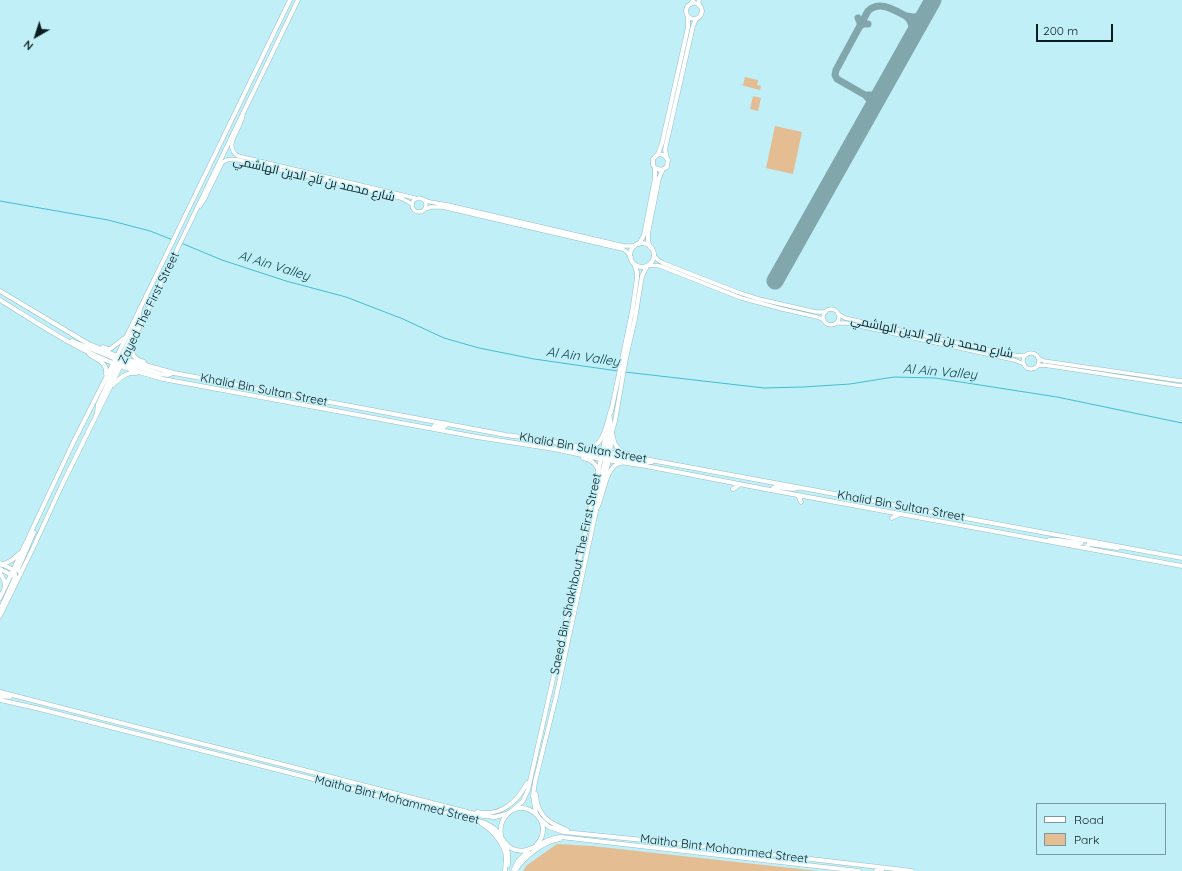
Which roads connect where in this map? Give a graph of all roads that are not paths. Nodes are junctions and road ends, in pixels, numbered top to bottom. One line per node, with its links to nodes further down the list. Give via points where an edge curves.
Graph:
1 (290, 0): 26 (main road, Zayed The First Street)
2 (298, 0): 8 (main road, Zayed The First Street)
3 (698, 0): 5 (street)
4 (692, 2): 5 (main road); 6 (main road, via 686,10)
5 (699, 6): 7 (main road, via 702,10)
6 (688, 16): 7 (main road); 9 (main road, via 688,27)
7 (696, 19): 10 (main road, via 666,145)
8 (243, 113): 13 (street, شارع محمد بن تاج الدين الهاشمي, via 243,119 231,144 233,152 238,156); 17 (main road, Zayed The First Street)
9 (658, 154): 10 (main road); 11 (main road, via 653,160)
10 (667, 158): 12 (main road, via 668,165)
11 (655, 168): 12 (main road); 18 (main road, via 644,232 642,240)
12 (663, 169): 19 (main road, via 648,233)
13 (415, 198): 14 (street); 15 (street)
14 (425, 200): 16 (street); 18 (street, via 624,246)
15 (412, 204): 16 (street, via 416,211); 17 (street, شارع محمد بن تاج الدين الهاشمي, via 401,198 230,159 222,163 205,198)
16 (424, 209): 21 (street, via 442,207 512,223 622,249)
17 (196, 210): 33 (main road, Zayed The First Street)
18 (637, 245): 19 (main road, via 646,244); 21 (main road, via 631,252)
19 (650, 247): 20 (main road)
20 (654, 256): 23 (main road); 27 (street, via 663,263 740,293 814,312)
21 (631, 257): 22 (main road)
22 (634, 264): 23 (main road, via 640,267); 37 (main road, Saeed Bin Shakhbout The First Street, via 637,278)
23 (648, 265): 29 (street, via 660,266 746,300); 37 (main road, Saeed Bin Shakhbout The First Street, via 642,276 635,319)
24 (0, 291): 34 (main road, Khalid Bin Sultan Street)
25 (0, 300): 32 (main road, Khalid Bin Sultan Street)
26 (140, 308): 31 (main road, Zayed The First Street); 39 (main road, via 138,321)
27 (826, 312): 28 (street, via 833,310); 29 (street)
28 (838, 314): 30 (street); 36 (street, شارع محمد بن تاج الدين الهاشمي, via 845,318 998,352)
29 (824, 320): 30 (street, via 829,325)
30 (836, 323): 40 (street, شارع محمد بن تاج الدين الهاشمي, via 846,323)
31 (126, 337): 34 (main road, via 109,349); 39 (main road, Zayed The First Street)
32 (67, 341): 35 (main road, Khalid Bin Sultan Street); 39 (main road, via 77,342)
33 (133, 342): 39 (main road, Zayed The First Street); 42 (main road, via 133,355)
34 (87, 343): 39 (main road, Khalid Bin Sultan Street)
35 (84, 349): 39 (main road, Khalid Bin Sultan Street); 46 (main road, via 101,361 106,368)
36 (1026, 355): 38 (street, via 1033,354); 40 (street)
37 (624, 358): 49 (main road, Saeed Bin Shakhbout The First Street)
38 (1038, 358): 41 (street); 45 (street, via 1044,361)
39 (119, 361): 42 (main road, Khalid Bin Sultan Street); 43 (main road, via 164,375); 44 (main road, Khalid Bin Sultan Street); 46 (main road, Zayed The First Street); 48 (main road, Zayed The First Street); 53 (main road, via 98,404)
40 (1024, 364): 41 (street, via 1027,368)
41 (1037, 366): 47 (street, via 1046,365)
42 (157, 369): 43 (main road, Khalid Bin Sultan Street)
43 (174, 373): 50 (main road, Khalid Bin Sultan Street)
44 (149, 375): 48 (main road, via 129,373); 51 (main road, Khalid Bin Sultan Street)
45 (1182, 381)
46 (103, 385): 74 (main road, Zayed The First Street)
47 (1182, 386)
48 (110, 388): 53 (main road, Zayed The First Street)
49 (617, 393): 52 (main road, Saeed Bin Shakhbout The First Street); 56 (main road, Saeed Bin Shakhbout The First Street)
50 (356, 407): 51 (main road, via 334,406); 54 (main road, Khalid Bin Sultan Street)
51 (331, 410): 55 (main road, Khalid Bin Sultan Street)
52 (611, 410): 57 (main road, via 604,434 595,445); 59 (main road, Saeed Bin Shakhbout The First Street)
53 (98, 414): 85 (main road, Zayed The First Street)
54 (444, 423): 55 (main road, via 446,425 443,427); 57 (main road, Khalid Bin Sultan Street)
55 (416, 425): 58 (main road, Khalid Bin Sultan Street)
56 (612, 432): 59 (main road, Saeed Bin Shakhbout The First Street); 60 (main road, via 616,446)
57 (580, 447): 59 (main road, Khalid Bin Sultan Street)
58 (554, 449): 59 (main road, Khalid Bin Sultan Street); 63 (main road, via 586,459)
59 (606, 456): 60 (main road, Khalid Bin Sultan Street); 61 (main road, via 643,462); 62 (main road, Khalid Bin Sultan Street); 63 (main road, Saeed Bin Shakhbout The First Street); 70 (main road, Saeed Bin Shakhbout The First Street); 71 (main road)
60 (634, 457): 61 (main road, Khalid Bin Sultan Street)
61 (654, 461): 65 (main road, Khalid Bin Sultan Street)
62 (646, 466): 64 (main road, Khalid Bin Sultan Street); 70 (main road, via 617,464 608,476)
63 (599, 471): 95 (main road, Saeed Bin Shakhbout The First Street)
64 (740, 484): 66 (main road); 67 (main road, Khalid Bin Sultan Street)
65 (800, 488): 67 (main road, via 773,487); 75 (main road, Khalid Bin Sultan Street)
66 (734, 489)
67 (773, 490): 68 (main road, Khalid Bin Sultan Street)
68 (798, 495): 69 (main road); 72 (main road, Khalid Bin Sultan Street)
69 (801, 502)
70 (597, 508): 71 (main road, Saeed Bin Shakhbout The First Street)
71 (595, 513): 96 (main road, Saeed Bin Shakhbout The First Street)
72 (900, 514): 73 (main road); 76 (main road, Khalid Bin Sultan Street)
73 (892, 518)
74 (35, 525): 79 (main road, Zayed The First Street); 85 (main road, via 34,534 18,569)
75 (1082, 540): 76 (main road, via 1081,543); 77 (main road, Khalid Bin Sultan Street)
76 (1044, 541): 78 (main road, Khalid Bin Sultan Street)
77 (1124, 547): 78 (main road, via 1089,544); 80 (main road, Khalid Bin Sultan Street)
78 (1086, 548): 82 (main road, Khalid Bin Sultan Street)
79 (23, 550): 81 (main road); 83 (main road, Zayed The First Street)
80 (1182, 558)
81 (1, 566): 83 (main road); 86 (main road)
82 (1182, 566)
83 (13, 570): 85 (main road); 86 (main road)
84 (0, 573): 87 (main road)
85 (21, 573): 86 (main road, Zayed The First Street)
86 (15, 577): 87 (main road, Zayed The First Street); 89 (main road); 90 (main road, Zayed The First Street)
87 (6, 586): 88 (main road, Zayed The First Street)
88 (0, 598)
89 (0, 610)
90 (0, 616)
91 (0, 692): 93 (main road, Maitha Bint Mohammed Street)
92 (0, 696): 93 (main road)
93 (15, 697): 98 (main road, Maitha Bint Mohammed Street)
94 (0, 700): 101 (main road, Maitha Bint Mohammed Street)
95 (529, 780): 97 (main road, Saeed Bin Shakhbout The First Street, via 525,798); 98 (main road, via 516,800 498,812)
96 (535, 782): 99 (main road, Saeed Bin Shakhbout The First Street, via 533,796); 103 (main road, via 536,802 546,819 555,826)
97 (514, 809): 99 (main road, via 525,808); 100 (main road)
98 (460, 810): 100 (main road, Maitha Bint Mohammed Street, via 488,817)
99 (536, 813): 102 (main road)
100 (506, 814): 104 (main road, via 501,825)
101 (463, 817): 104 (main road, Maitha Bint Mohammed Street, via 489,824); 109 (main road, via 486,826 496,836 505,855)
102 (540, 819): 103 (main road, Maitha Bint Mohammed Street, via 552,828); 107 (main road, via 542,836)
103 (574, 833): 114 (main road, Maitha Bint Mohammed Street)
104 (502, 837): 106 (main road, Maitha Bint Mohammed Street)
105 (573, 838): 107 (main road, Maitha Bint Mohammed Street, via 554,837); 110 (main road, via 548,843 526,858); 111 (main road, Maitha Bint Mohammed Street)
106 (504, 842): 108 (main road, via 515,850); 109 (main road, via 509,859)
107 (535, 846): 108 (main road, Maitha Bint Mohammed Street)
108 (529, 849): 110 (main road, via 520,858)
109 (506, 871)
110 (514, 871)
111 (859, 871)
112 (876, 871): 113 (main road)
113 (882, 871)
114 (912, 871)

